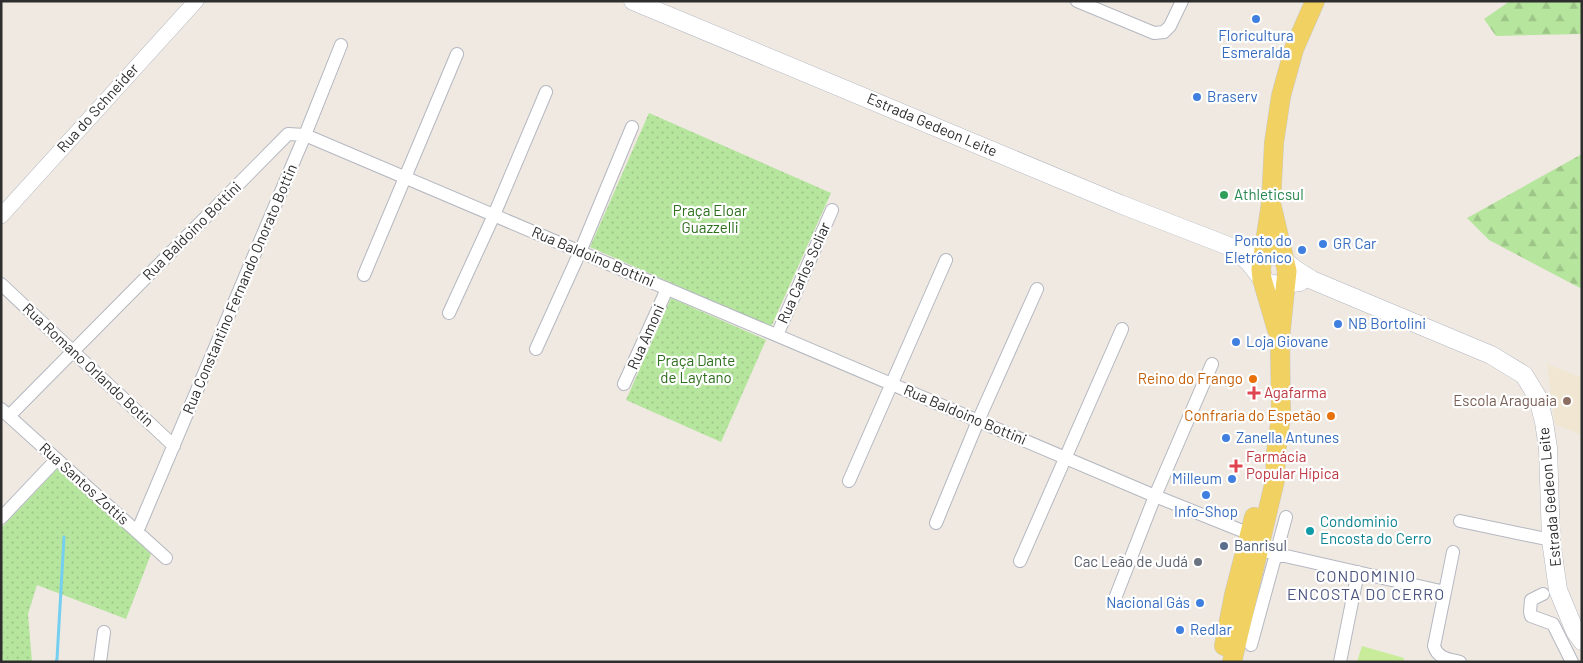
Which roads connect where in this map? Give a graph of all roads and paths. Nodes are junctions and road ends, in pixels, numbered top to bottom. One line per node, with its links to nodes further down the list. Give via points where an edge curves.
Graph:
1 (196, 1): 15 (street, Rua do Schneider)
2 (633, 1): 16 (main road, Estrada Gedeon Leite)
3 (1076, 1): 4 (street, via 1154,33 1164,32 1170,26)
4 (1182, 1)
5 (1315, 1): 12 (main road, via 1294,49 1281,96 1274,143)
6 (341, 45): 10 (street, Rua Constantino Fernando Onorato Bottin)
7 (457, 54): 11 (street)
8 (546, 92): 14 (street)
9 (632, 126): 17 (street)
10 (305, 135): 11 (street, Rua Baldoino Bottini); 33 (street, Rua Baldoino Bottini, via 288,134); 39 (street, Rua Constantino Fernando Onorato Bottin)
11 (406, 178): 14 (street, Rua Baldoino Bottini); 21 (street)
12 (1272, 203): 18 (main road); 20 (main road)
13 (832, 210): 30 (street, Rua Carlos Scliar)
14 (494, 215): 17 (street, Rua Baldoino Bottini); 28 (street)
15 (1, 216)
16 (1231, 247): 18 (main road, Estrada Gedeon Leite); 22 (main road, Estrada Gedeon Leite)
17 (580, 252): 26 (street, Rua Baldoino Bottini); 32 (street)
18 (1264, 254): 20 (main road, Estrada Gedeon Leite, via 1272,254); 22 (main road)
19 (946, 260): 36 (street)
20 (1285, 261): 23 (main road, Estrada Gedeon Leite); 25 (main road)
21 (364, 275)
22 (1262, 279): 25 (main road, via 1277,285); 31 (main road)
23 (1312, 280): 25 (main road); 49 (main road, Estrada Gedeon Leite, via 1491,355 1524,375 1538,398 1544,422)
24 (1, 284): 33 (street, Rua Romano Orlando Botin)
25 (1286, 284): 31 (main road)
26 (667, 289): 30 (street, Rua Baldoino Bottini); 35 (street, Rua Amoni)
27 (1037, 289): 38 (street)
28 (449, 313)
29 (1122, 329): 40 (street)
30 (776, 335): 36 (street, Rua Baldoino Bottini)
31 (1280, 338): 50 (main road, via 1281,416 1276,453 1264,478)
32 (536, 348)
33 (73, 351): 37 (street, Rua Baldoino Bottini); 39 (street, Rua Romano Orlando Botin)
34 (1212, 364): 43 (street)
35 (624, 384)
36 (891, 384): 38 (street, Rua Baldoino Bottini); 42 (street)
37 (5, 413): 41 (street, Rua Santos Zottis)
38 (978, 421): 40 (street, Rua Baldoino Bottini); 47 (street)
39 (174, 446): 48 (street, Rua Constantino Fernando Onorato Bottin)
40 (1065, 458): 43 (street, Rua Baldoino Bottini); 53 (street)
41 (56, 459): 45 (street); 48 (street, Rua Santos Zottis)
42 (849, 481)
43 (1155, 496): 50 (street, Rua Baldoino Bottini); 57 (street)
44 (1286, 516): 50 (street)
45 (1, 518)
46 (1460, 520): 49 (street)
47 (936, 523)
48 (137, 532): 52 (street, Rua Santos Zottis)
49 (1551, 540): 59 (main road, Estrada Gedeon Leite, via 1558,590)
50 (1262, 544): 54 (street, Rua Baldoino Bottini); 60 (street); 62 (main road, via 1234,596); 63 (main road)
51 (1453, 552): 55 (street)
52 (166, 558)
53 (1020, 561)
54 (1358, 572): 55 (street, Rua Baldoino Bottini); 64 (street)
55 (1445, 592): 65 (street, via 1434,646 1442,658)
56 (1543, 594): 66 (street, via 1531,600 1531,616 1553,624)
57 (1114, 601)
58 (104, 632): 61 (street)
59 (1582, 641)
60 (1252, 644)
61 (100, 662)
62 (1220, 662)
63 (1232, 662)
64 (1340, 662)
65 (1460, 662)
66 (1572, 662)

